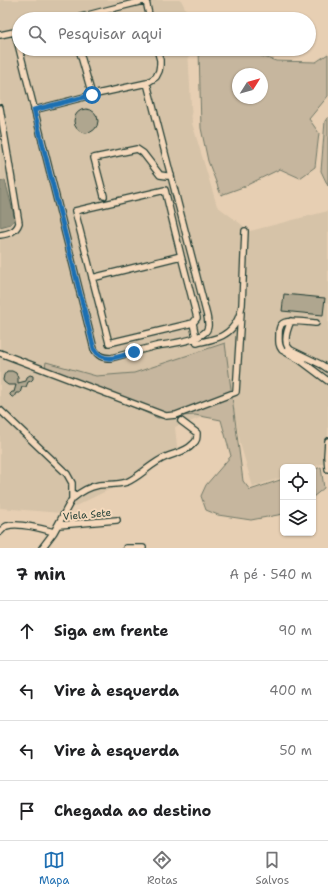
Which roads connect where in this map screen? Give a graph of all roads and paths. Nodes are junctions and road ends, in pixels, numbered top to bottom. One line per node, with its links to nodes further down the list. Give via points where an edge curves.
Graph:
1 (146, 0): 2 (street); 3 (street)
2 (98, 12)
3 (149, 12)
4 (12, 33): 5 (street)
5 (0, 35)
6 (22, 56): 12 (street)
7 (81, 56): 10 (street)
8 (159, 56): 9 (street, via 159,71)
9 (148, 83): 10 (street); 13 (street)
10 (92, 95): 12 (street)
11 (0, 108): 16 (street, via 19,223 15,230)
12 (34, 110): 22 (street, via 94,349 100,356 110,358)
13 (171, 175): 14 (street, via 160,175 137,149 94,158); 22 (street, via 207,316 207,330)
14 (104, 196)
15 (245, 231): 19 (street)
16 (0, 235)
17 (181, 256): 18 (street); 18 (street, via 165,190 75,211); 21 (street, via 197,318)
18 (92, 278): 21 (street, via 109,343)
19 (241, 313): 22 (street, via 233,328 224,335 197,343); 23 (street, via 236,392 176,415 166,416)
20 (316, 323): 24 (street, via 290,321 280,326 280,348)
21 (193, 324): 22 (street)
22 (196, 338)
23 (0, 353)
24 (302, 357): 25 (street); 26 (street)
25 (328, 369)
26 (328, 381)
27 (0, 410): 31 (street, via 67,474 72,483)
28 (180, 421): 31 (street, via 197,433 197,439 193,444 154,463 125,482 91,487)
29 (328, 441): 30 (street)
30 (328, 469)
31 (72, 499): 33 (street)
32 (117, 520): 33 (street, Viela Sete)
33 (59, 525): 37 (street)
34 (0, 526): 35 (street)
35 (7, 526): 36 (street); 37 (street, via 21,525)
36 (0, 532)
37 (54, 532): 38 (street)
38 (42, 548)
39 (126, 548): 40 (street)
40 (143, 548)

